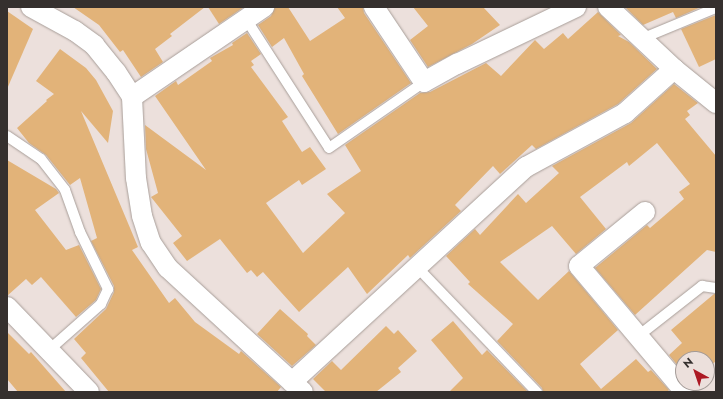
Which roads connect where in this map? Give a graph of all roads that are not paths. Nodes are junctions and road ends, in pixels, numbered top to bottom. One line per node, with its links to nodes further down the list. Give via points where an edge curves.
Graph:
1 (31, 7): 11 (street, via 94,45)
2 (264, 7): 7 (street)
3 (374, 7): 10 (street)
4 (576, 7): 10 (street)
5 (608, 7): 8 (street)
6 (716, 8): 8 (lane)
7 (246, 19): 10 (lane, via 329,148); 11 (street)
8 (641, 40): 9 (street)
9 (674, 69): 12 (street); 15 (street, via 625,113 526,168)
10 (424, 82)
11 (132, 97): 20 (street, via 136,178 142,216 151,243 168,268)
12 (716, 103)
13 (7, 136): 19 (lane, via 41,159 65,190 80,232 108,289 101,304)
14 (645, 212): 18 (street, via 579,266)
15 (416, 266): 20 (street); 22 (lane)
16 (716, 288): 18 (lane, via 702,286)
17 (7, 307): 19 (street)
18 (637, 337): 23 (street)
19 (49, 350): 21 (street)
20 (296, 388)
21 (89, 392)
22 (537, 392)
23 (685, 392)

